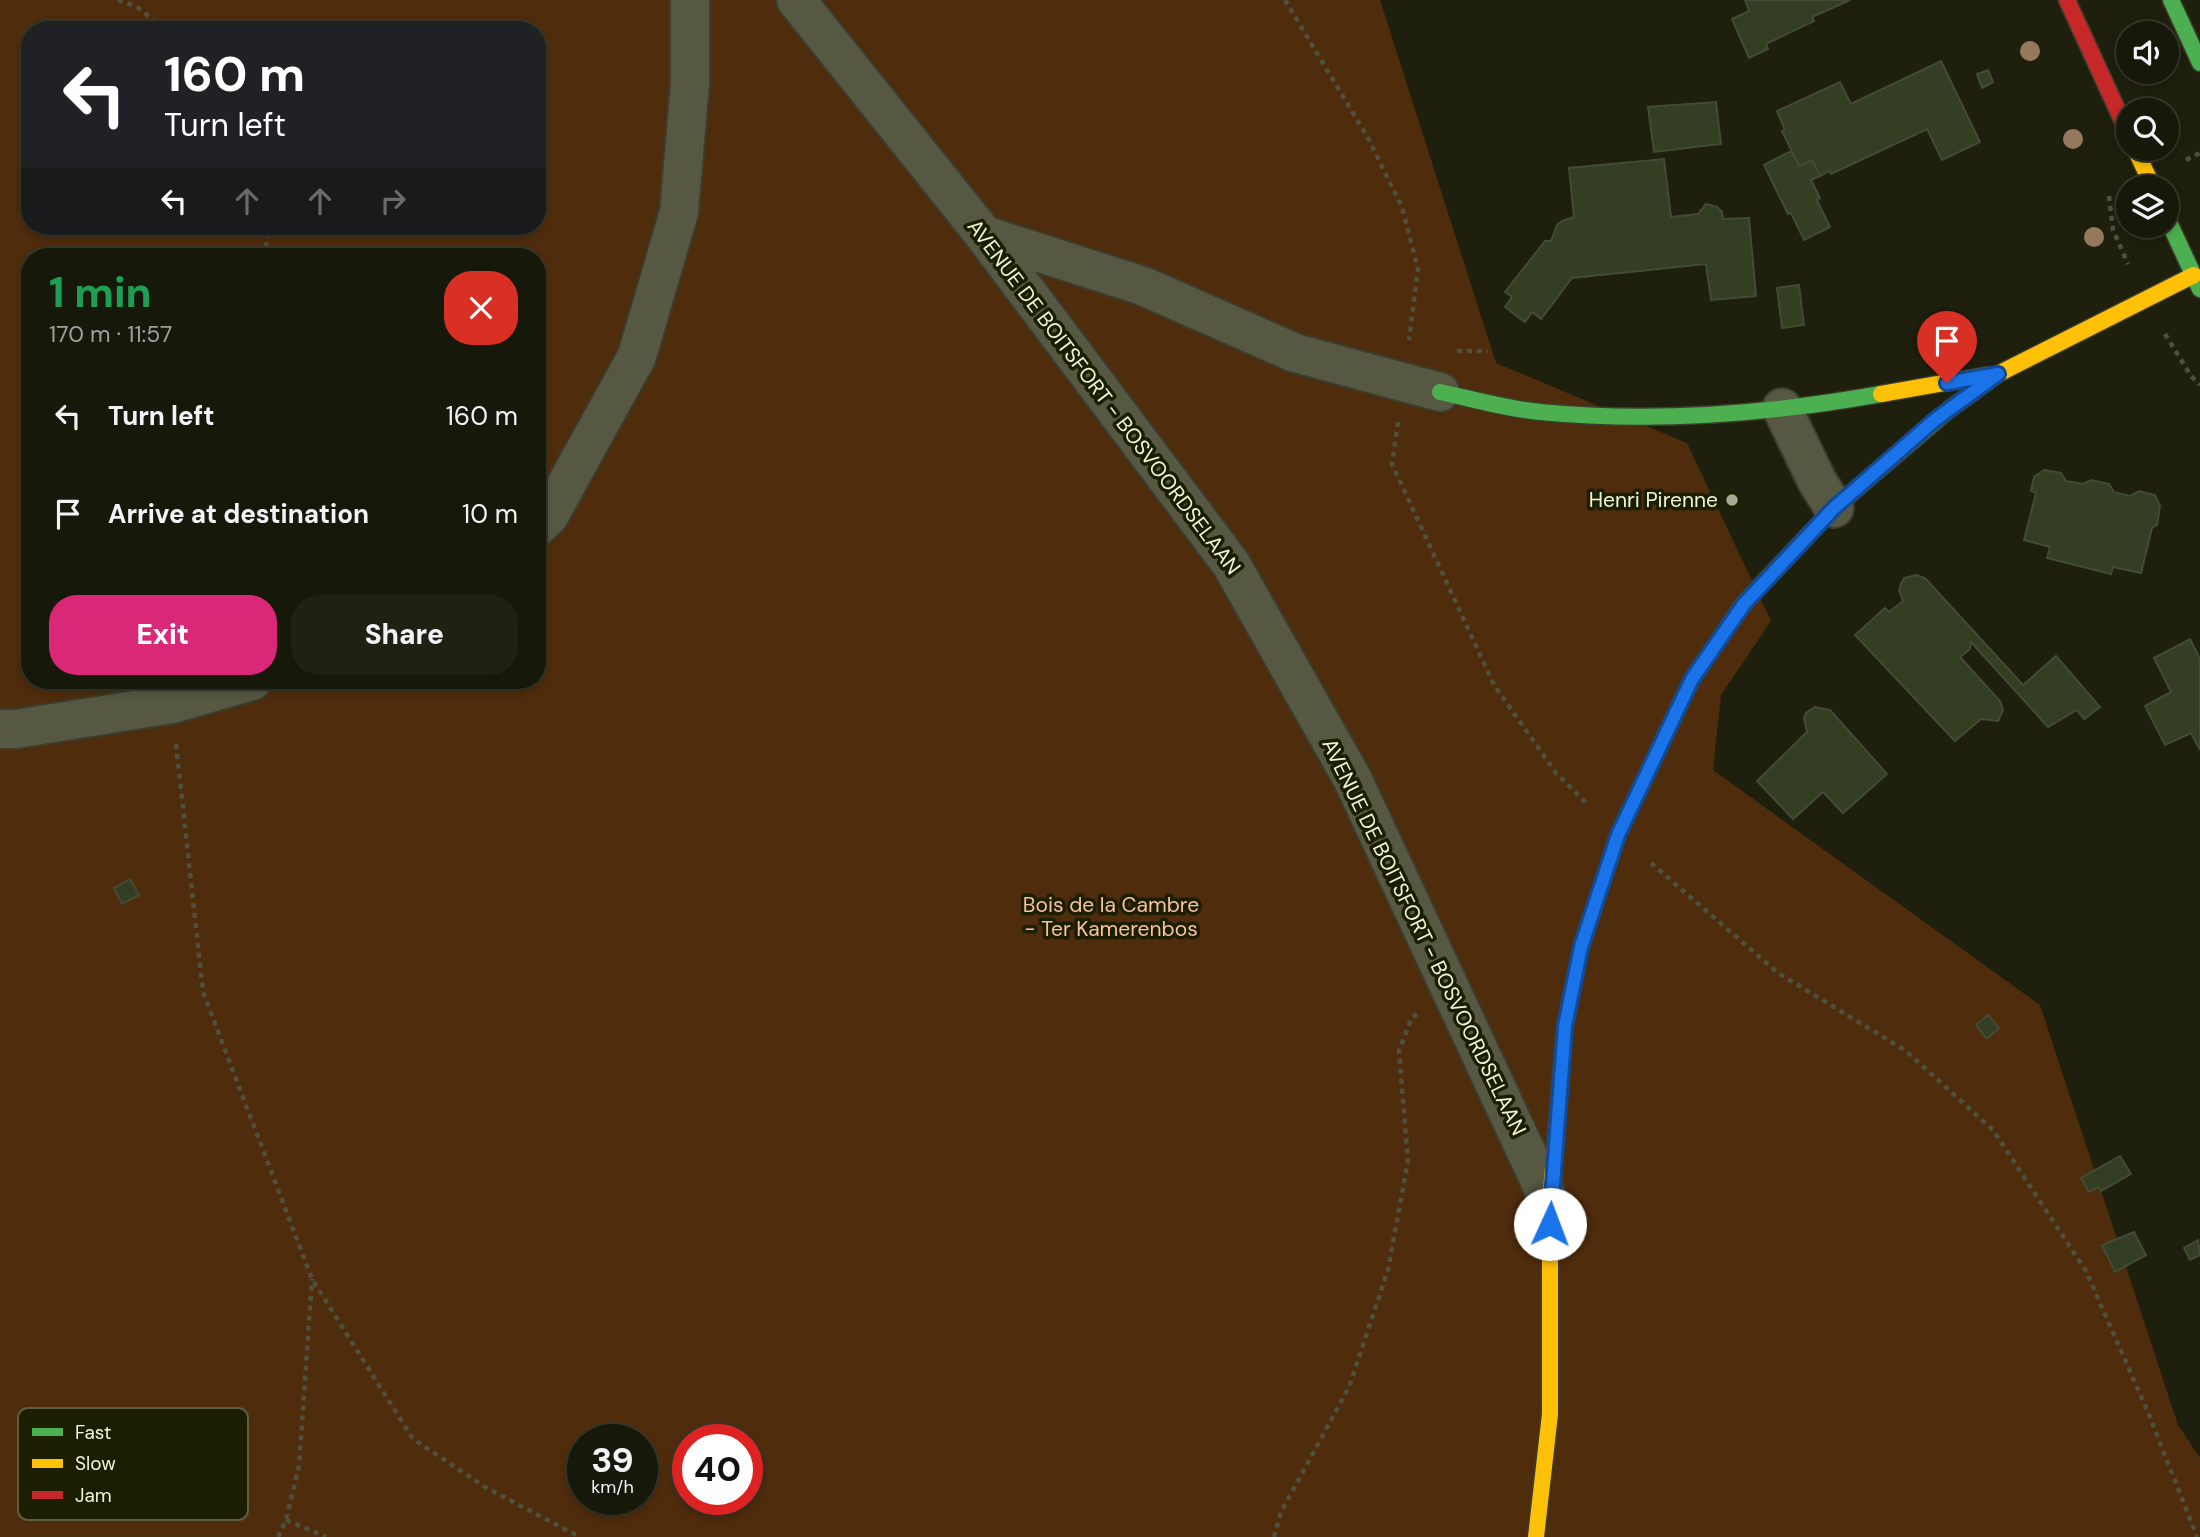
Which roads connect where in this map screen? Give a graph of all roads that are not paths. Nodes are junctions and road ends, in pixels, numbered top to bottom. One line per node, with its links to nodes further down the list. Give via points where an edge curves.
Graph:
1 (690, 0): 14 (street, via 691,83 679,212 637,356)
2 (796, 0): 7 (street, AVENUE DE BOITSFORT - BOSVOORDSELAAN)
3 (2067, 0): 6 (street)
4 (2171, 0): 5 (street)
5 (2200, 63)
6 (2116, 107)
7 (984, 235): 11 (street, via 1143,286 1295,353); 17 (street, AVENUE DE BOITSFORT - BOSVOORDSELAAN, via 1231,564 1353,780)
8 (2177, 238): 9 (street)
9 (2198, 279): 10 (street, via 2146,299)
10 (1998, 374): 12 (street); 13 (street, via 1936,419)
11 (1422, 387): 12 (street, via 1538,412 1670,418)
12 (1782, 408): 13 (street)
13 (1834, 508): 17 (street, via 1744,604 1692,679 1618,835 1581,947 1565,1026)
14 (546, 519)
15 (225, 689): 16 (street, via 172,704)
16 (0, 729)
17 (1550, 1203): 18 (street, AVENUE DE BOITSFORT - BOSVOORDSELAAN, via 1549,1413)
18 (1536, 1537)

